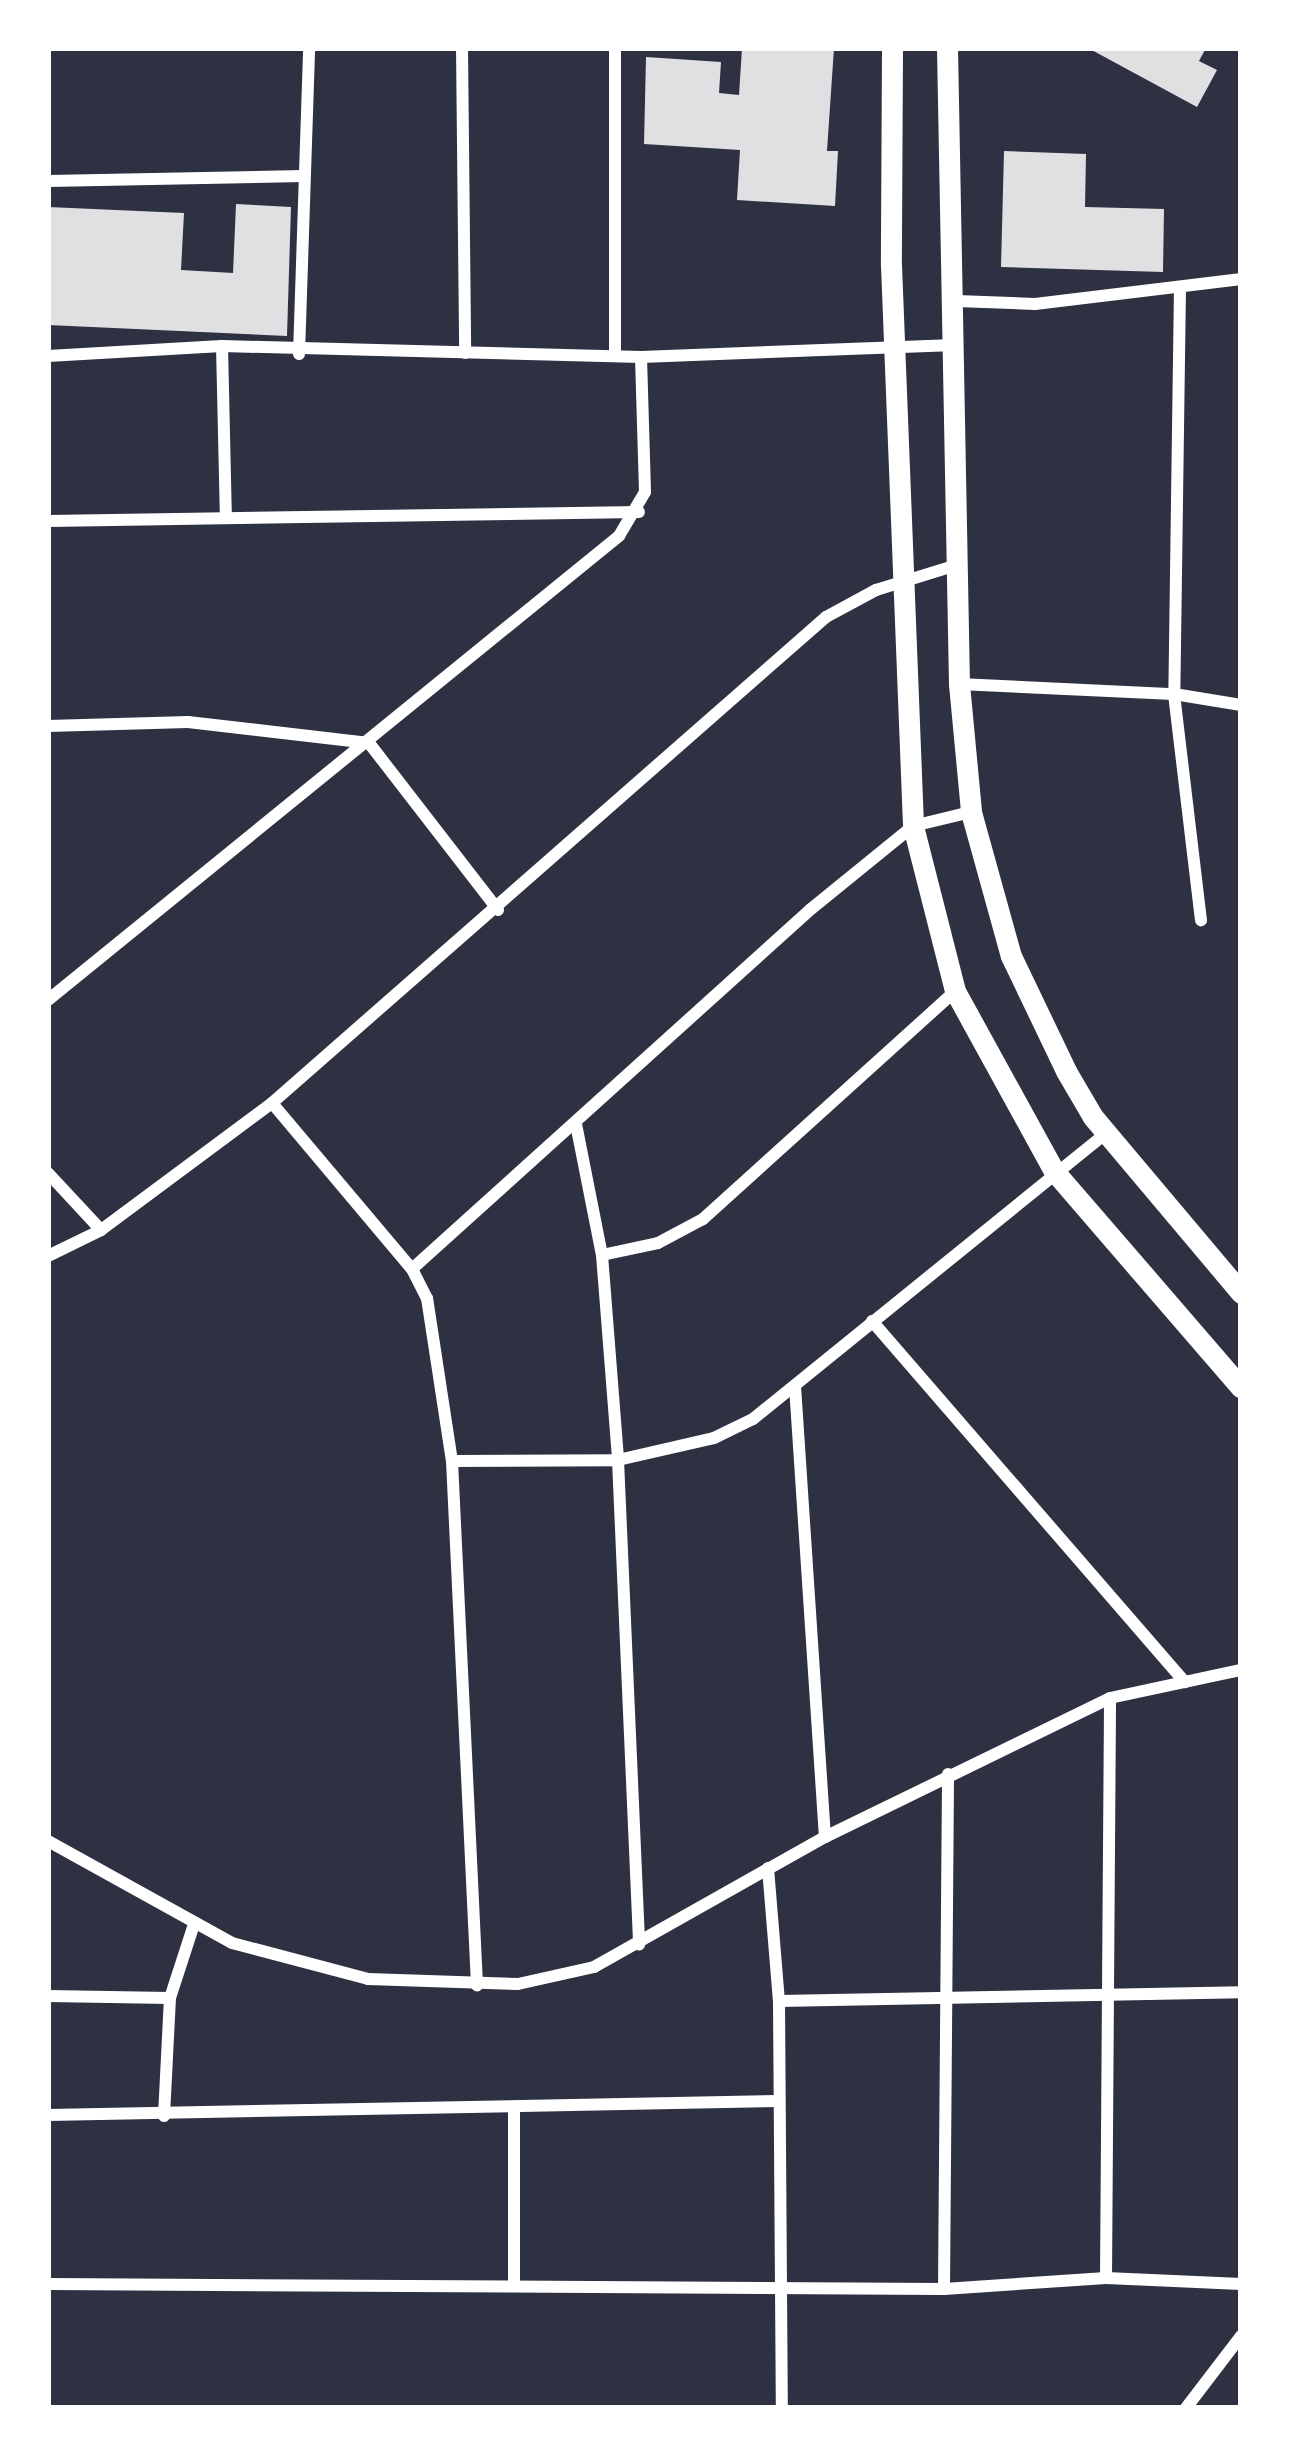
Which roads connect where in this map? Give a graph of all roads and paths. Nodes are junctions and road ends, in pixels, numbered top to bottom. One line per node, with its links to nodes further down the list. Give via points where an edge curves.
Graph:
1 (309, 48): 6 (street)
2 (462, 48): 14 (street)
3 (615, 48): 17 (street)
4 (892, 48): 11 (street)
5 (946, 48): 10 (street)
6 (304, 176): 7 (street); 15 (street)
7 (48, 181)
8 (1241, 279): 9 (street)
9 (1180, 286): 10 (street, via 1035,304); 25 (street)
10 (957, 301): 12 (street)
11 (898, 345): 12 (street); 18 (street); 23 (street)
12 (956, 345): 22 (street)
13 (222, 346): 15 (street); 16 (street); 20 (street)
14 (465, 353): 15 (street); 17 (street)
15 (299, 354)
16 (48, 356)
17 (615, 356): 18 (street)
18 (641, 357): 19 (street)
19 (642, 507): 20 (street); 28 (street)
20 (226, 516): 21 (street)
21 (48, 520)
22 (957, 565): 23 (street); 24 (street)
23 (902, 581): 30 (street); 31 (street, via 826,617)
24 (959, 684): 25 (street); 29 (street)
25 (1174, 694): 26 (street); 32 (street)
26 (1241, 705)
27 (48, 726): 28 (street, via 188,722)
28 (369, 743): 31 (street); 34 (street)
29 (971, 812): 30 (street); 37 (street, via 1012,956)
30 (913, 826): 33 (street); 36 (street)
31 (497, 910): 35 (street)
32 (1201, 920)
33 (955, 992): 38 (street); 41 (street, via 704,1219 658,1243)
34 (48, 1000)
35 (272, 1103): 40 (street); 43 (street)
36 (576, 1124): 41 (street); 43 (street)
37 (1106, 1133): 38 (street); 44 (street)
38 (1054, 1171): 45 (street); 47 (street)
39 (48, 1173): 40 (street)
40 (101, 1230): 42 (street)
41 (602, 1255): 48 (street)
42 (48, 1256)
43 (412, 1269): 49 (street, via 427,1298)
44 (1241, 1293)
45 (872, 1322): 46 (street); 51 (street)
46 (795, 1386): 48 (street, via 714,1438); 54 (street)
47 (1241, 1388)
48 (619, 1460): 49 (street); 58 (street)
49 (452, 1461): 59 (street)
50 (1241, 1670): 51 (street)
51 (1186, 1682): 52 (street)
52 (1110, 1698): 53 (street); 61 (street)
53 (948, 1774): 54 (street); 63 (street)
54 (825, 1837): 56 (street)
55 (48, 1841): 57 (street)
56 (768, 1868): 58 (street); 65 (street)
57 (194, 1924): 59 (street, via 232,1943 368,1979); 64 (street)
58 (639, 1946): 59 (street, via 562,1977)
59 (477, 1985)
60 (1241, 1992): 61 (street)
61 (1110, 1994): 63 (street); 70 (street)
62 (48, 1996): 64 (street)
63 (951, 1997): 65 (street); 75 (street)
64 (170, 1998): 69 (street)
65 (779, 2001): 66 (street)
66 (778, 2102): 67 (street); 74 (street)
67 (514, 2108): 69 (street); 71 (street)
68 (48, 2115): 69 (street)
69 (164, 2116)
70 (1106, 2278): 73 (street); 75 (street)
71 (514, 2282): 72 (street); 74 (street)
72 (48, 2284)
73 (1241, 2284)
74 (784, 2289): 75 (street); 77 (street)
75 (944, 2289)
76 (1241, 2336): 78 (street)
77 (782, 2408)
78 (1186, 2408)

